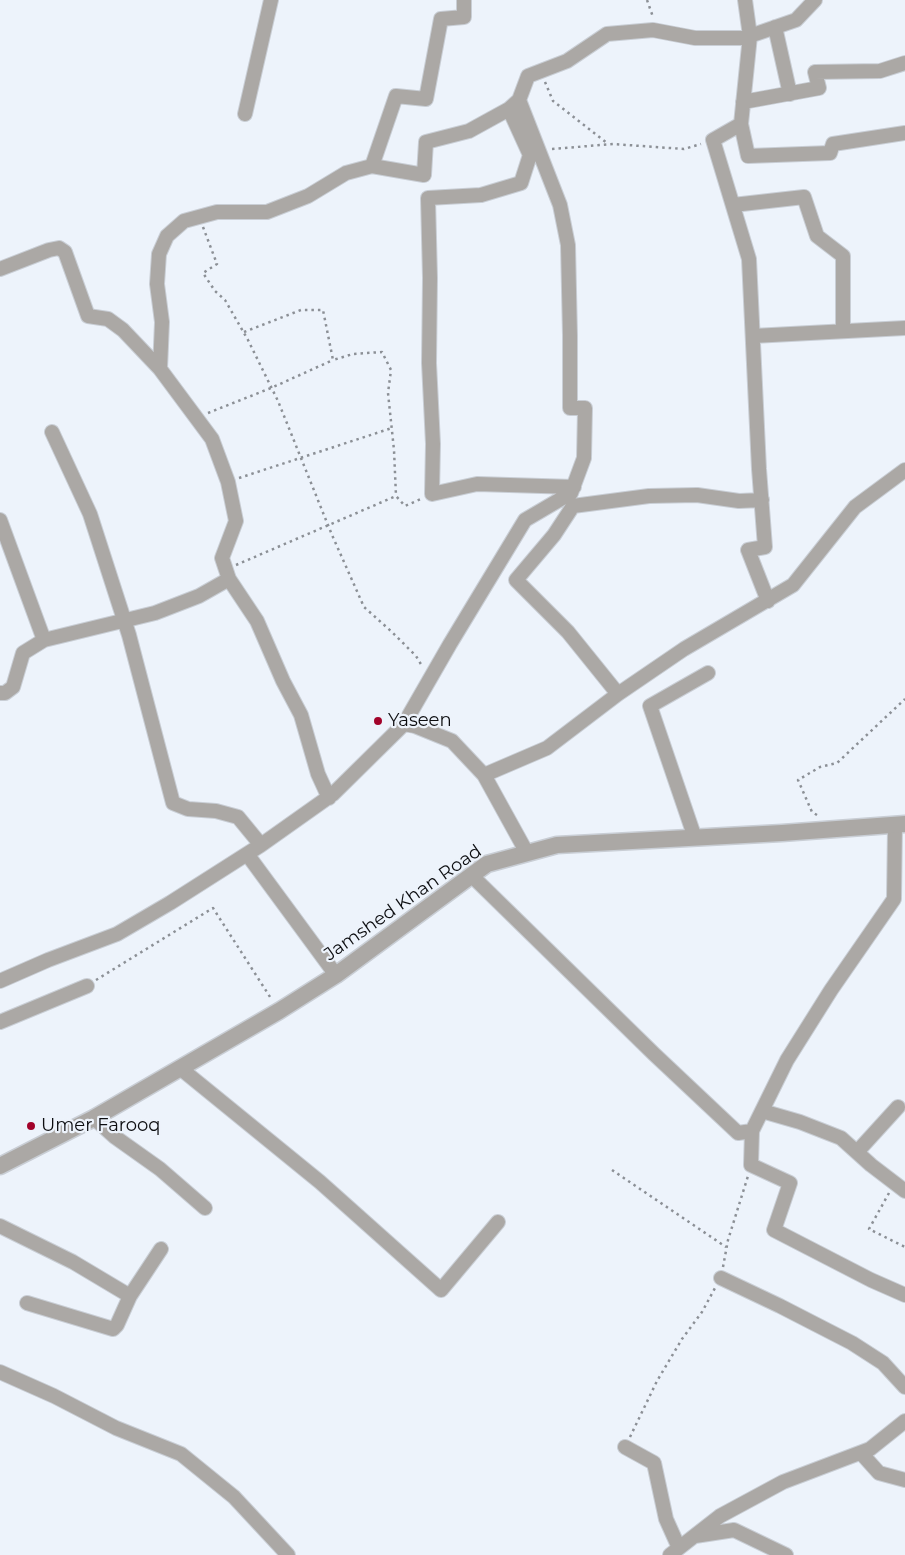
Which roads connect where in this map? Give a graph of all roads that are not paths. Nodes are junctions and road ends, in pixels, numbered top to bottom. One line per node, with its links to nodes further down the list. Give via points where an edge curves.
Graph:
1 (271, 0): 11 (street)
2 (464, 0): 14 (street, via 464,17 441,18 426,99 396,96)
3 (745, 0): 6 (street)
4 (815, 0): 5 (street, via 796,20)
5 (775, 27): 6 (street); 8 (street)
6 (750, 36): 9 (street); 10 (street, via 695,38 653,30 607,34 567,61 528,76)
7 (905, 64): 8 (street, via 880,70 815,72 819,88)
8 (790, 94): 9 (street)
9 (744, 102): 12 (street)
10 (514, 105): 14 (street, via 469,131 426,142 424,175); 23 (street, via 538,150 560,205 568,245 570,408 585,408 584,458); 23 (street, via 530,155 521,183 481,195 428,198 432,494 477,484)
11 (245, 114)
12 (741, 124): 13 (street, via 748,156 830,153 833,144); 15 (street, via 714,140)
13 (905, 133)
14 (372, 166): 20 (street, via 346,173 308,196 267,212 218,212 184,221 167,236 159,254 157,284 162,322)
15 (733, 205): 18 (street, via 804,197 817,236 843,256); 19 (street, via 749,259)
16 (0, 269): 20 (street, via 59,248 65,252 88,316 108,319 123,330)
17 (905, 328): 18 (street)
18 (843, 331): 19 (street)
19 (753, 336): 24 (street)
20 (160, 369): 26 (street, via 212,438 228,482 236,521 222,558)
21 (52, 432): 28 (street, via 90,514)
22 (905, 470): 27 (street, via 855,507 793,585)
23 (574, 487): 33 (street, via 571,493 525,520)
24 (762, 500): 27 (street, via 765,547 748,550); 32 (street, via 739,501 697,495 649,496 572,506 554,535 516,580 568,632)
25 (0, 520): 29 (street)
26 (227, 575): 28 (street, via 190,600); 35 (street, via 258,621 301,714 318,774)
27 (768, 601): 32 (street, via 684,649)
28 (123, 620): 29 (street); 38 (street, via 173,802 188,809 238,817)
29 (44, 640): 31 (street, via 23,654 13,687 6,693)
30 (708, 673): 37 (street, via 650,706)
31 (0, 693)
32 (618, 694): 34 (street, via 547,748)
33 (404, 724): 34 (street, via 452,741); 35 (street)
34 (484, 775): 39 (street)
35 (329, 798): 38 (street)
36 (900, 824): 37 (street, Jamshed Khan Road); 42 (street)
37 (695, 838): 39 (street, Jamshed Khan Road, via 557,845)
38 (261, 845): 40 (street)
39 (527, 853): 41 (street, Jamshed Khan Road, via 487,864)
40 (247, 854): 43 (street); 44 (street, via 117,934)
41 (471, 875): 43 (street, Jamshed Khan Road); 51 (street, via 738,1133)
42 (900, 889): 49 (street, via 787,1060)
43 (336, 975): 47 (street, Jamshed Khan Road)
44 (0, 982)
45 (87, 986): 46 (street)
46 (0, 1022)
47 (180, 1068): 50 (street, Jamshed Khan Road); 56 (street, via 320,1182 440,1290)
48 (898, 1106): 52 (street)
49 (762, 1111): 51 (street); 52 (street, via 841,1138)
50 (94, 1118): 53 (street, Jamshed Khan Road); 55 (street)
51 (752, 1131): 61 (street, via 751,1165 790,1183 774,1230)
52 (857, 1152): 54 (street)
53 (2, 1166)
54 (900, 1187)
55 (205, 1208)
56 (498, 1222)
57 (0, 1226): 60 (street)
58 (161, 1249): 60 (street)
59 (721, 1278): 64 (street, via 852,1343 883,1363)
60 (130, 1296): 62 (street, via 113,1329)
61 (905, 1296)
62 (27, 1303)
63 (0, 1372): 71 (street, via 116,1428 180,1454 234,1497)
64 (905, 1386)
65 (905, 1421): 67 (street)
66 (625, 1447): 70 (street, via 654,1463)
67 (861, 1453): 68 (street, via 878,1473); 69 (street, via 783,1482 720,1516)
68 (905, 1480)
69 (694, 1536): 70 (street); 72 (street, via 734,1530)
70 (675, 1551)
71 (288, 1555)
72 (786, 1555)

